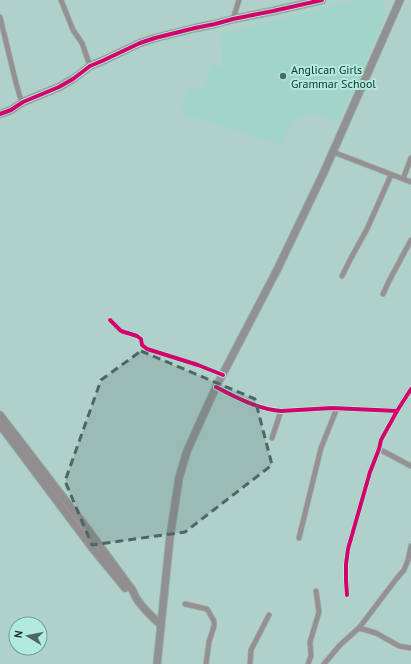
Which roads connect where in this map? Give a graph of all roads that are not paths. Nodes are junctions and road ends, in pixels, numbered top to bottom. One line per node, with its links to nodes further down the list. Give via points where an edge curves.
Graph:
1 (61, 0): 8 (street)
2 (239, 0): 6 (street)
3 (322, 0): 6 (main road)
4 (400, 0): 11 (main road)
5 (0, 17): 7 (street)
6 (233, 19): 8 (main road, via 154,38)
7 (2, 29): 9 (street)
8 (90, 66): 9 (main road, via 74,79)
9 (23, 102): 10 (main road, via 12,110)
10 (0, 114)
11 (334, 152): 13 (street); 20 (main road)
12 (411, 158): 14 (street)
13 (391, 175): 14 (street); 17 (street)
14 (402, 179): 15 (street)
15 (411, 182)
16 (411, 240): 18 (street)
17 (342, 276)
18 (383, 294)
19 (110, 320): 20 (street, via 121,331 138,336 147,349)
20 (223, 375): 21 (main road)
21 (216, 387): 24 (street, via 251,404); 38 (main road, via 181,468 170,537)
22 (411, 389): 25 (street)
23 (337, 408): 24 (street); 25 (street); 31 (street, via 321,448)
24 (282, 411): 28 (street)
25 (397, 411): 29 (street, via 381,440)
26 (0, 415): 34 (main road, via 86,527)
27 (0, 425): 34 (main road, via 93,549 130,594)
28 (272, 438)
29 (379, 449): 30 (street); 35 (street, via 348,549)
30 (411, 466)
31 (299, 538)
32 (411, 546): 39 (street, via 404,570)
33 (316, 591): 44 (street, via 319,612 310,642 311,656)
34 (134, 595): 38 (main road)
35 (347, 595)
36 (185, 604): 42 (street, via 207,609 214,621)
37 (269, 615): 43 (street, via 251,650)
38 (161, 625): 41 (main road)
39 (359, 628): 40 (street, via 376,633 399,646); 45 (street)
40 (411, 648)
41 (157, 664)
42 (206, 664)
43 (250, 664)
44 (308, 664)
45 (324, 664)

